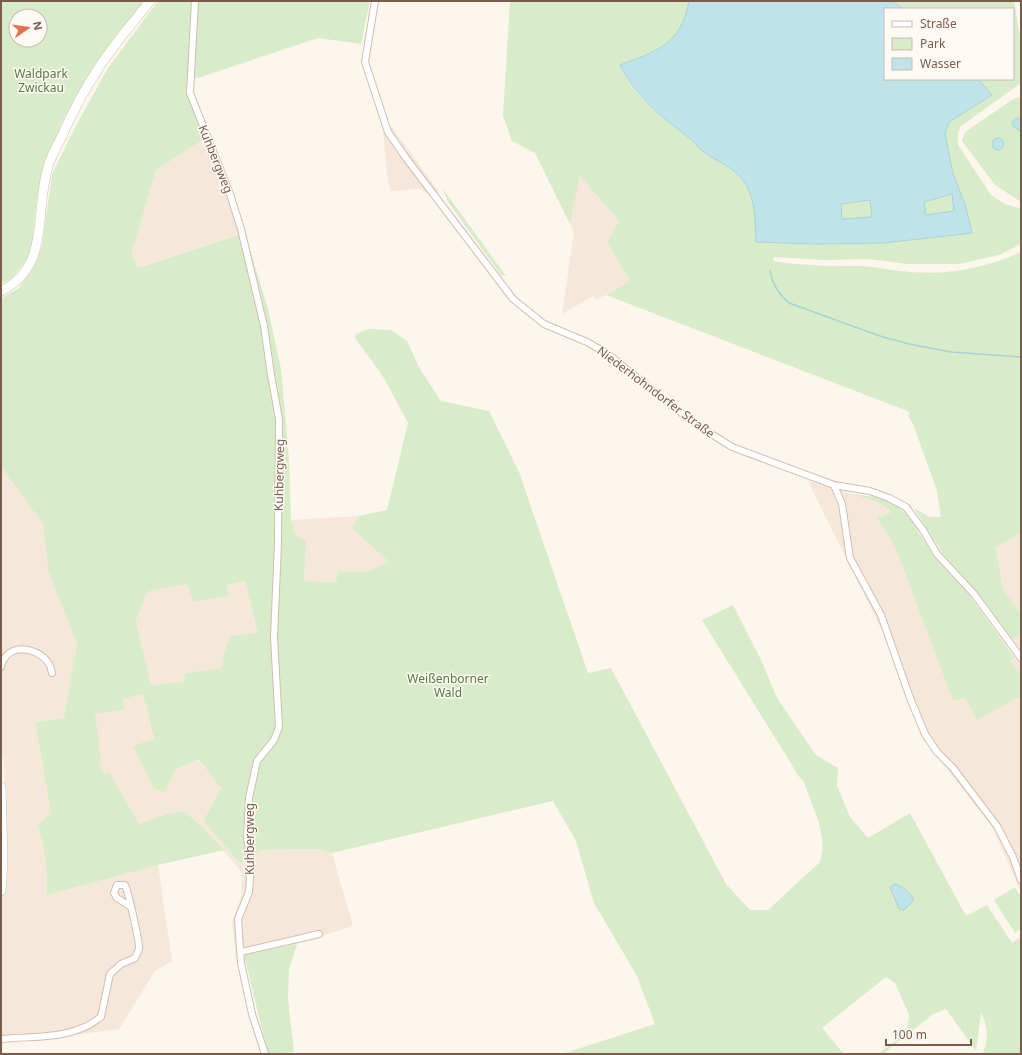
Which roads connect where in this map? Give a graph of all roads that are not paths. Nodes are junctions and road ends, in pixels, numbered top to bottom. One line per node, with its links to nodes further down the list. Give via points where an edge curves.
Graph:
1 (150, 1): 4 (main road, via 98,69 68,122 48,166 41,196 34,259 19,279)
2 (195, 1): 15 (street, Kuhbergweg, via 190,93 241,229 264,326 279,419 274,637 279,727 274,740 256,761 249,798 247,838 251,862 249,892 238,920)
3 (375, 1): 5 (street, Niederhohndorfer Straße, via 365,62 388,132 513,299 544,324 608,354 700,427 732,447)
4 (1, 291)
5 (834, 484): 6 (street, Niederhohndorfer Straße, via 870,491 906,507 937,554 974,594); 11 (street, via 842,504 850,558 881,615 925,734 997,826 1013,857)
6 (1021, 658)
7 (1, 667): 8 (street, via 7,654 28,649 49,664)
8 (52, 673)
9 (1, 787): 10 (main road)
10 (2, 859): 12 (main road)
11 (1021, 880)
12 (1, 891)
13 (131, 907): 16 (street, via 139,948 135,958 121,964 110,974 101,1017 82,1028 54,1036)
14 (320, 934): 15 (street)
15 (241, 952): 17 (street, Kuhbergweg, via 252,1014)
16 (1, 1040)
17 (265, 1054)

